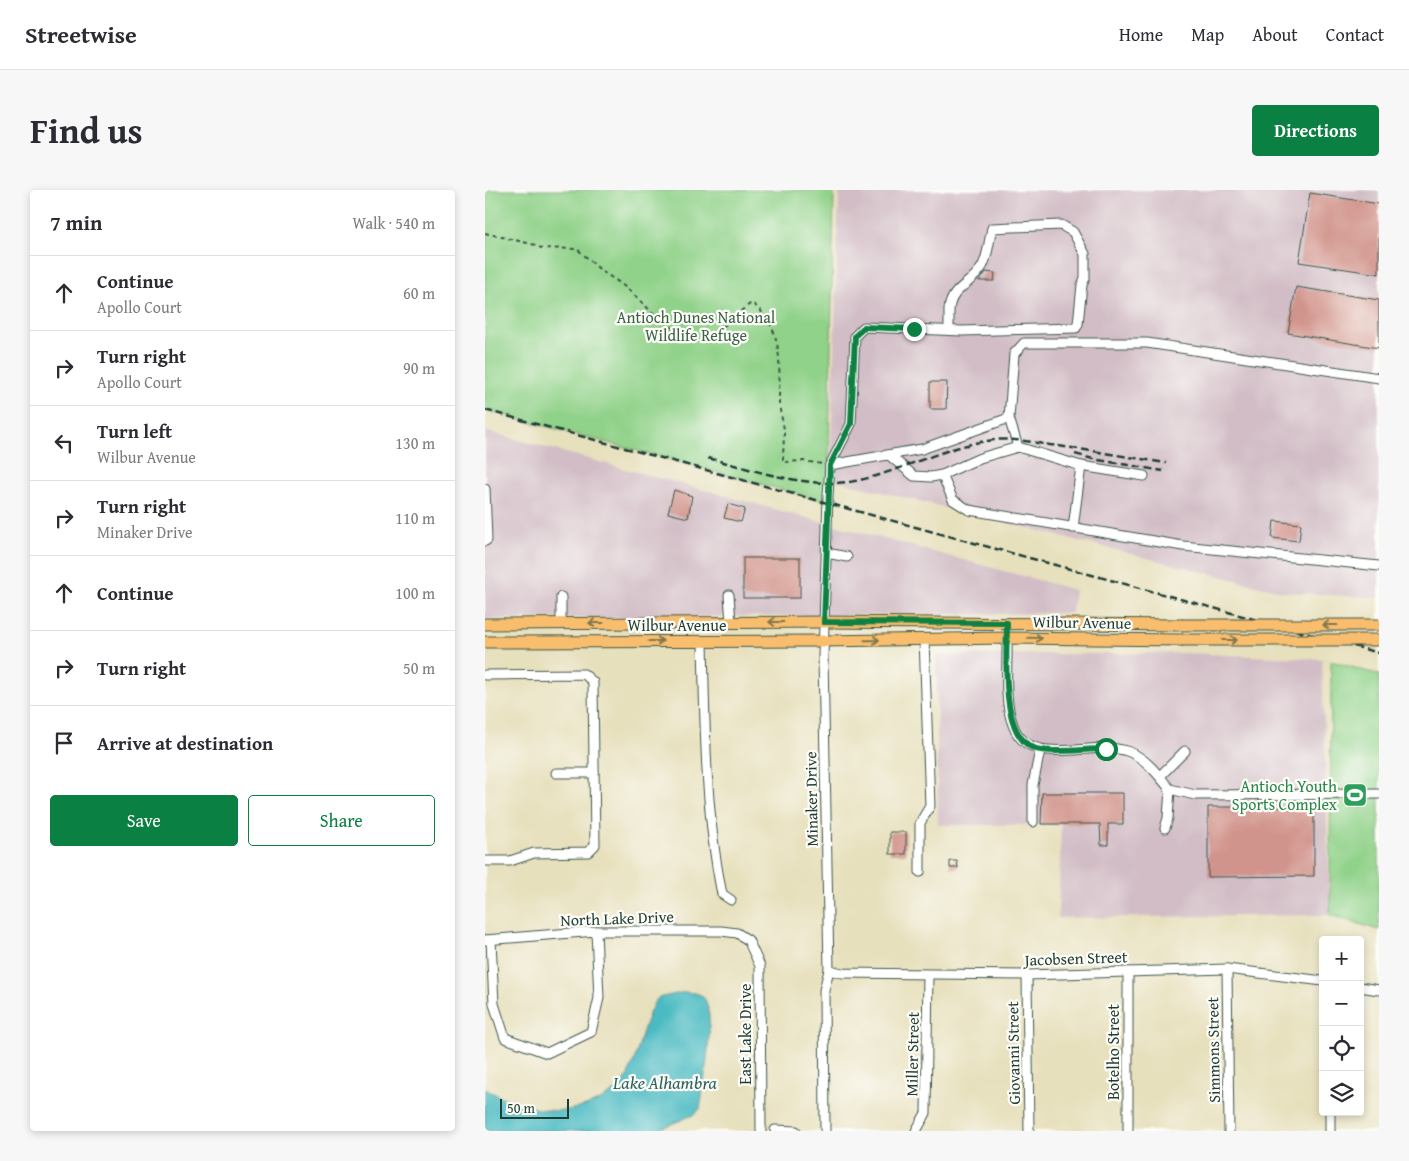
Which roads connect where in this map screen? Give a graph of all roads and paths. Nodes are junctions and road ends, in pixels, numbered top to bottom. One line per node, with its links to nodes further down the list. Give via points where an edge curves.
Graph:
1 (485, 233): 7 (path, via 536,244 541,248 577,249 625,286 661,320 685,334 711,333 752,303 773,328 779,345 783,462)
2 (949, 330): 2 (street, via 1076,328 1085,278 1084,251 1073,232 1061,225 993,228 983,266 951,298); 7 (street, via 864,327 857,333 854,339 851,424)
3 (1379, 378): 4 (street, via 1147,343 1024,343 1013,354)
4 (1009, 418): 5 (street); 6 (street, via 922,449)
5 (1018, 447): 8 (street); 9 (street, via 980,458)
6 (889, 455): 7 (street); 9 (street, via 914,476)
7 (830, 465): 14 (street, Minaker Drive)
8 (1081, 466): 10 (street); 12 (street)
9 (942, 475): 12 (street, via 953,500 969,510)
10 (1144, 476)
11 (485, 489): 13 (street)
12 (1073, 528): 16 (street, via 1183,546)
13 (485, 541)
14 (827, 553): 15 (street); 20 (street, Minaker Drive)
15 (847, 557)
16 (1379, 566)
17 (729, 595): 19 (street)
18 (561, 597): 21 (street)
19 (731, 622): 20 (main road, Wilbur Avenue, one-way to 19); 21 (main road, Wilbur Avenue, one-way to 21)
20 (824, 622): 22 (main road, Wilbur Avenue); 30 (street, Minaker Drive)
21 (561, 623): 23 (main road, Wilbur Avenue); 28 (main road, via 550,634 531,634)
22 (1007, 623): 24 (main road, Wilbur Avenue, one-way to 22, bridge); 25 (main road)
23 (485, 624)
24 (1379, 625)
25 (1007, 638): 26 (main road, Wilbur Avenue); 27 (main road, Wilbur Avenue, one-way to 27, bridge); 33 (street, via 1009,706 1013,726 1027,745)
26 (924, 639): 30 (main road, Wilbur Avenue, one-way to 26); 43 (street, via 930,806 920,823)
27 (1379, 640)
28 (515, 641): 29 (main road, Wilbur Avenue, one-way to 29); 31 (main road, Wilbur Avenue)
29 (703, 641): 30 (main road, Wilbur Avenue); 44 (street, via 704,734 715,848 722,894)
30 (824, 641): 49 (street, Minaker Drive)
31 (485, 642)
32 (485, 675): 36 (street, via 584,674 589,677 594,688)
33 (1040, 750): 37 (street, via 1106,749 1133,753); 40 (street, via 1033,785)
34 (1185, 752): 37 (street)
35 (556, 773): 36 (street)
36 (595, 773): 42 (street, via 595,845 592,849 588,852 534,853 510,861)
37 (1159, 776): 38 (street)
38 (1169, 789): 39 (street, via 1195,795); 41 (street)
39 (1379, 794)
40 (1033, 822)
41 (1165, 828)
42 (485, 862)
43 (920, 872)
44 (731, 900)
45 (596, 931): 46 (street, North Lake Drive); 46 (street, via 599,998 591,1032 547,1053 505,1038 495,1004); 47 (street, North Lake Drive, via 721,931 737,933)
46 (488, 940)
47 (748, 940): 58 (street, East Lake Drive, via 760,966)
48 (1227, 969): 50 (street, Jacobsen Street); 53 (street, Jacobsen Street); 64 (street, Simmons Street)
49 (829, 970): 51 (street, Jacobsen Street); 60 (street, Minaker Drive, via 825,990)
50 (1128, 972): 52 (street, Jacobsen Street); 63 (street, Botelho Street)
51 (928, 975): 52 (street, Jacobsen Street); 61 (street, Miller Street, via 926,1112)
52 (1027, 975): 62 (street, Giovanni Street)
53 (1319, 980)
54 (1364, 988): 55 (street)
55 (1379, 990)
56 (1330, 1116): 65 (street)
57 (775, 1130): 59 (street)
58 (761, 1131)
59 (796, 1131)
60 (825, 1131)
61 (916, 1131)
62 (1029, 1131)
63 (1128, 1131)
64 (1229, 1131)
65 (1330, 1131)

